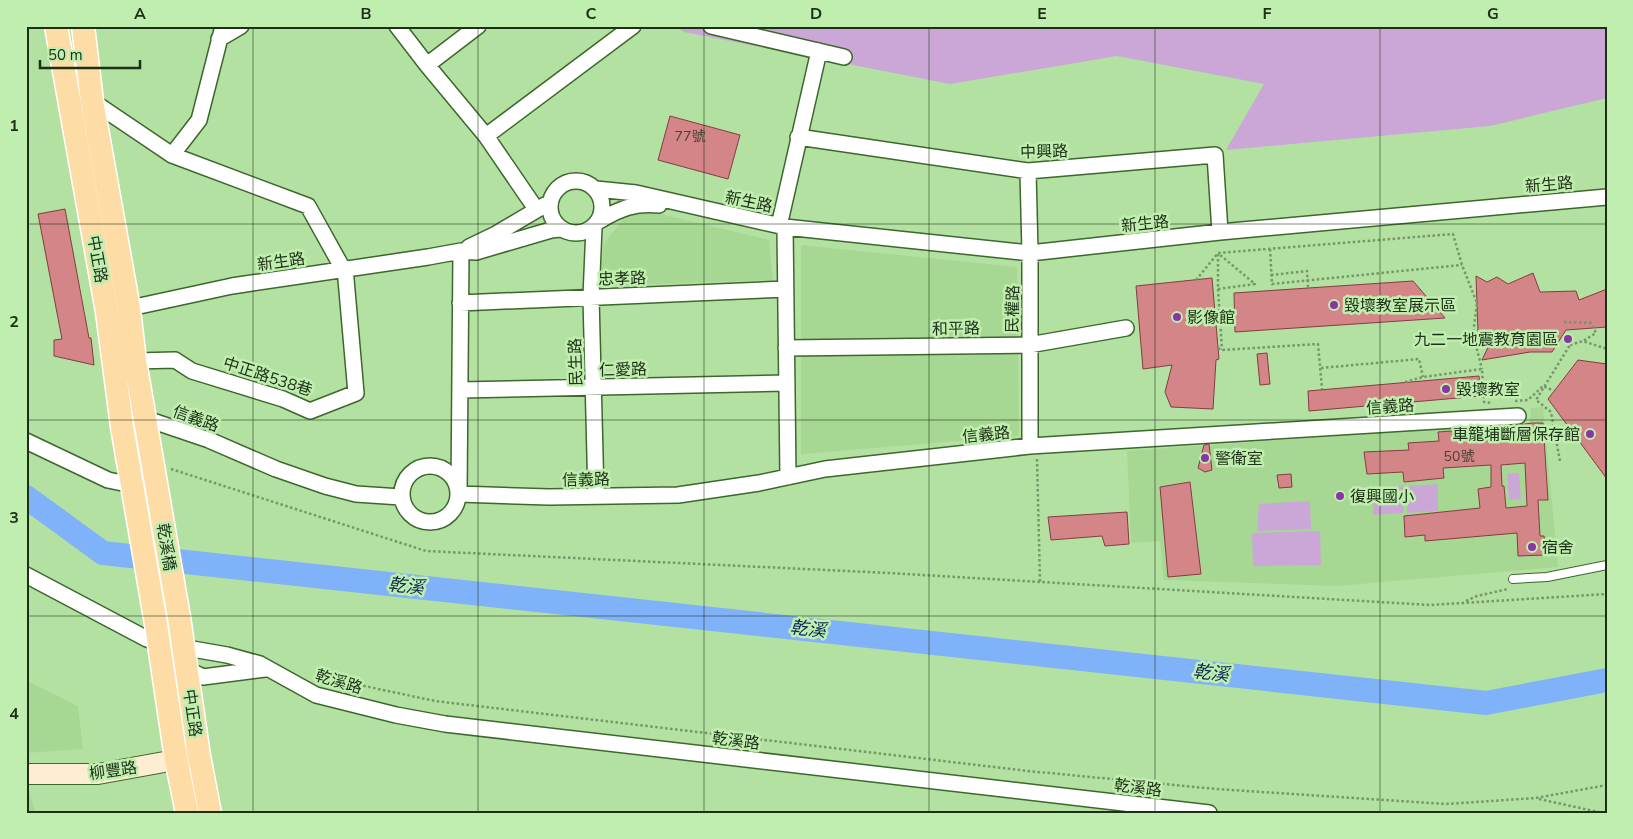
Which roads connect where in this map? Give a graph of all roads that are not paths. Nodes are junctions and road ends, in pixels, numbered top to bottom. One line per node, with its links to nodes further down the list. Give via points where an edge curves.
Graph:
1 (56, 26): 32 (main road, 中正路)
2 (82, 26): 12 (main road, 中正路)
3 (241, 26): 8 (street)
4 (397, 26): 11 (street)
5 (478, 26): 11 (street)
6 (633, 26): 13 (street)
7 (710, 26): 9 (street)
8 (221, 33): 15 (street, via 199,120)
9 (819, 51): 10 (street); 14 (street)
10 (844, 57)
11 (427, 65): 13 (street)
12 (92, 101): 15 (street); 31 (main road, 中正路)
13 (486, 136): 19 (street)
14 (798, 137): 16 (street, 中興路); 22 (street)
15 (172, 155): 27 (street, via 308,206)
16 (1028, 172): 24 (street, 中興路, via 1215,155); 26 (street, 民權路)
17 (596, 189): 19 (street, 新生路, via 581,181 573,181 558,188); 20 (street, 新生路, via 636,193); 21 (street, via 602,205)
18 (1607, 197): 24 (street, 新生路)
19 (543, 206): 23 (street); 25 (street, 新生路)
20 (690, 206): 21 (street, 新生路, via 634,206 616,211); 22 (street, 新生路)
21 (597, 224): 23 (street, 新生路, via 580,234); 29 (street, 民生路)
22 (782, 227): 26 (street, 新生路); 28 (street)
23 (560, 229): 25 (street, 新生路, via 476,252)
24 (1220, 232): 26 (street, 新生路)
25 (461, 251): 27 (street, 新生路); 30 (street)
26 (1030, 253): 34 (street, 民權路)
27 (344, 269): 31 (street, 新生路, via 232,286); 36 (street, 中正路538巷, via 356,392 310,411 283,399 192,371 175,360)
28 (785, 289): 29 (street, 忠孝路); 35 (street)
29 (591, 297): 30 (street, 忠孝路); 38 (street, 民生路)
30 (460, 303): 39 (street)
31 (129, 309): 32 (street, 新生路); 36 (main road, 中正路)
32 (107, 312): 42 (main road, 中正路)
33 (1126, 328): 34 (street, 和平路)
34 (1029, 345): 35 (street, 和平路); 44 (street, 民權路)
35 (786, 348): 37 (street)
36 (135, 361): 41 (main road, 中正路)
37 (787, 383): 38 (street, 仁愛路); 46 (street)
38 (594, 387): 39 (street, 仁愛路); 49 (street, 民生路)
39 (460, 390): 48 (street)
40 (1518, 416): 44 (street, 信義路)
41 (144, 418): 42 (street); 45 (main road, 中正路); 50 (street, 信義路, via 325,486 356,494)
42 (122, 423): 47 (main road, 中正路)
43 (26, 441): 47 (street, via 108,480)
44 (1034, 446): 46 (street, 信義路, via 825,469)
45 (155, 472): 54 (main road, 乾溪橋)
46 (788, 477): 49 (street, 信義路, via 678,495)
47 (133, 488): 55 (main road, 乾溪橋)
48 (459, 494): 49 (street, 信義路); 50 (street, via 452,512 436,522 417,520 409,514); 50 (street, via 453,477 447,471 430,465 421,467 406,478)
49 (596, 496)
50 (401, 497)
51 (1607, 565): 53 (lane)
52 (26, 575): 56 (street, 乾溪路)
53 (1513, 579)
54 (178, 612): 57 (main road, 中正路)
55 (155, 618): 56 (main road, 中正路)
56 (158, 643): 57 (street, 乾溪路); 58 (street, 乾溪路); 61 (main road, 中正路)
57 (184, 647): 58 (main road, 中正路); 59 (street, 乾溪路, via 227,655)
58 (187, 669): 59 (street, 乾溪路, via 203,677); 60 (main road, 中正路)
59 (267, 669): 65 (street, 乾溪路, via 316,695 445,724)
60 (199, 756): 61 (street, 柳豐路); 64 (main road, 中正路)
61 (176, 759): 62 (street, 柳豐路, via 98,774); 63 (main road, 中正路)
62 (26, 774)
63 (187, 813)
64 (210, 813)
65 (1209, 813)

